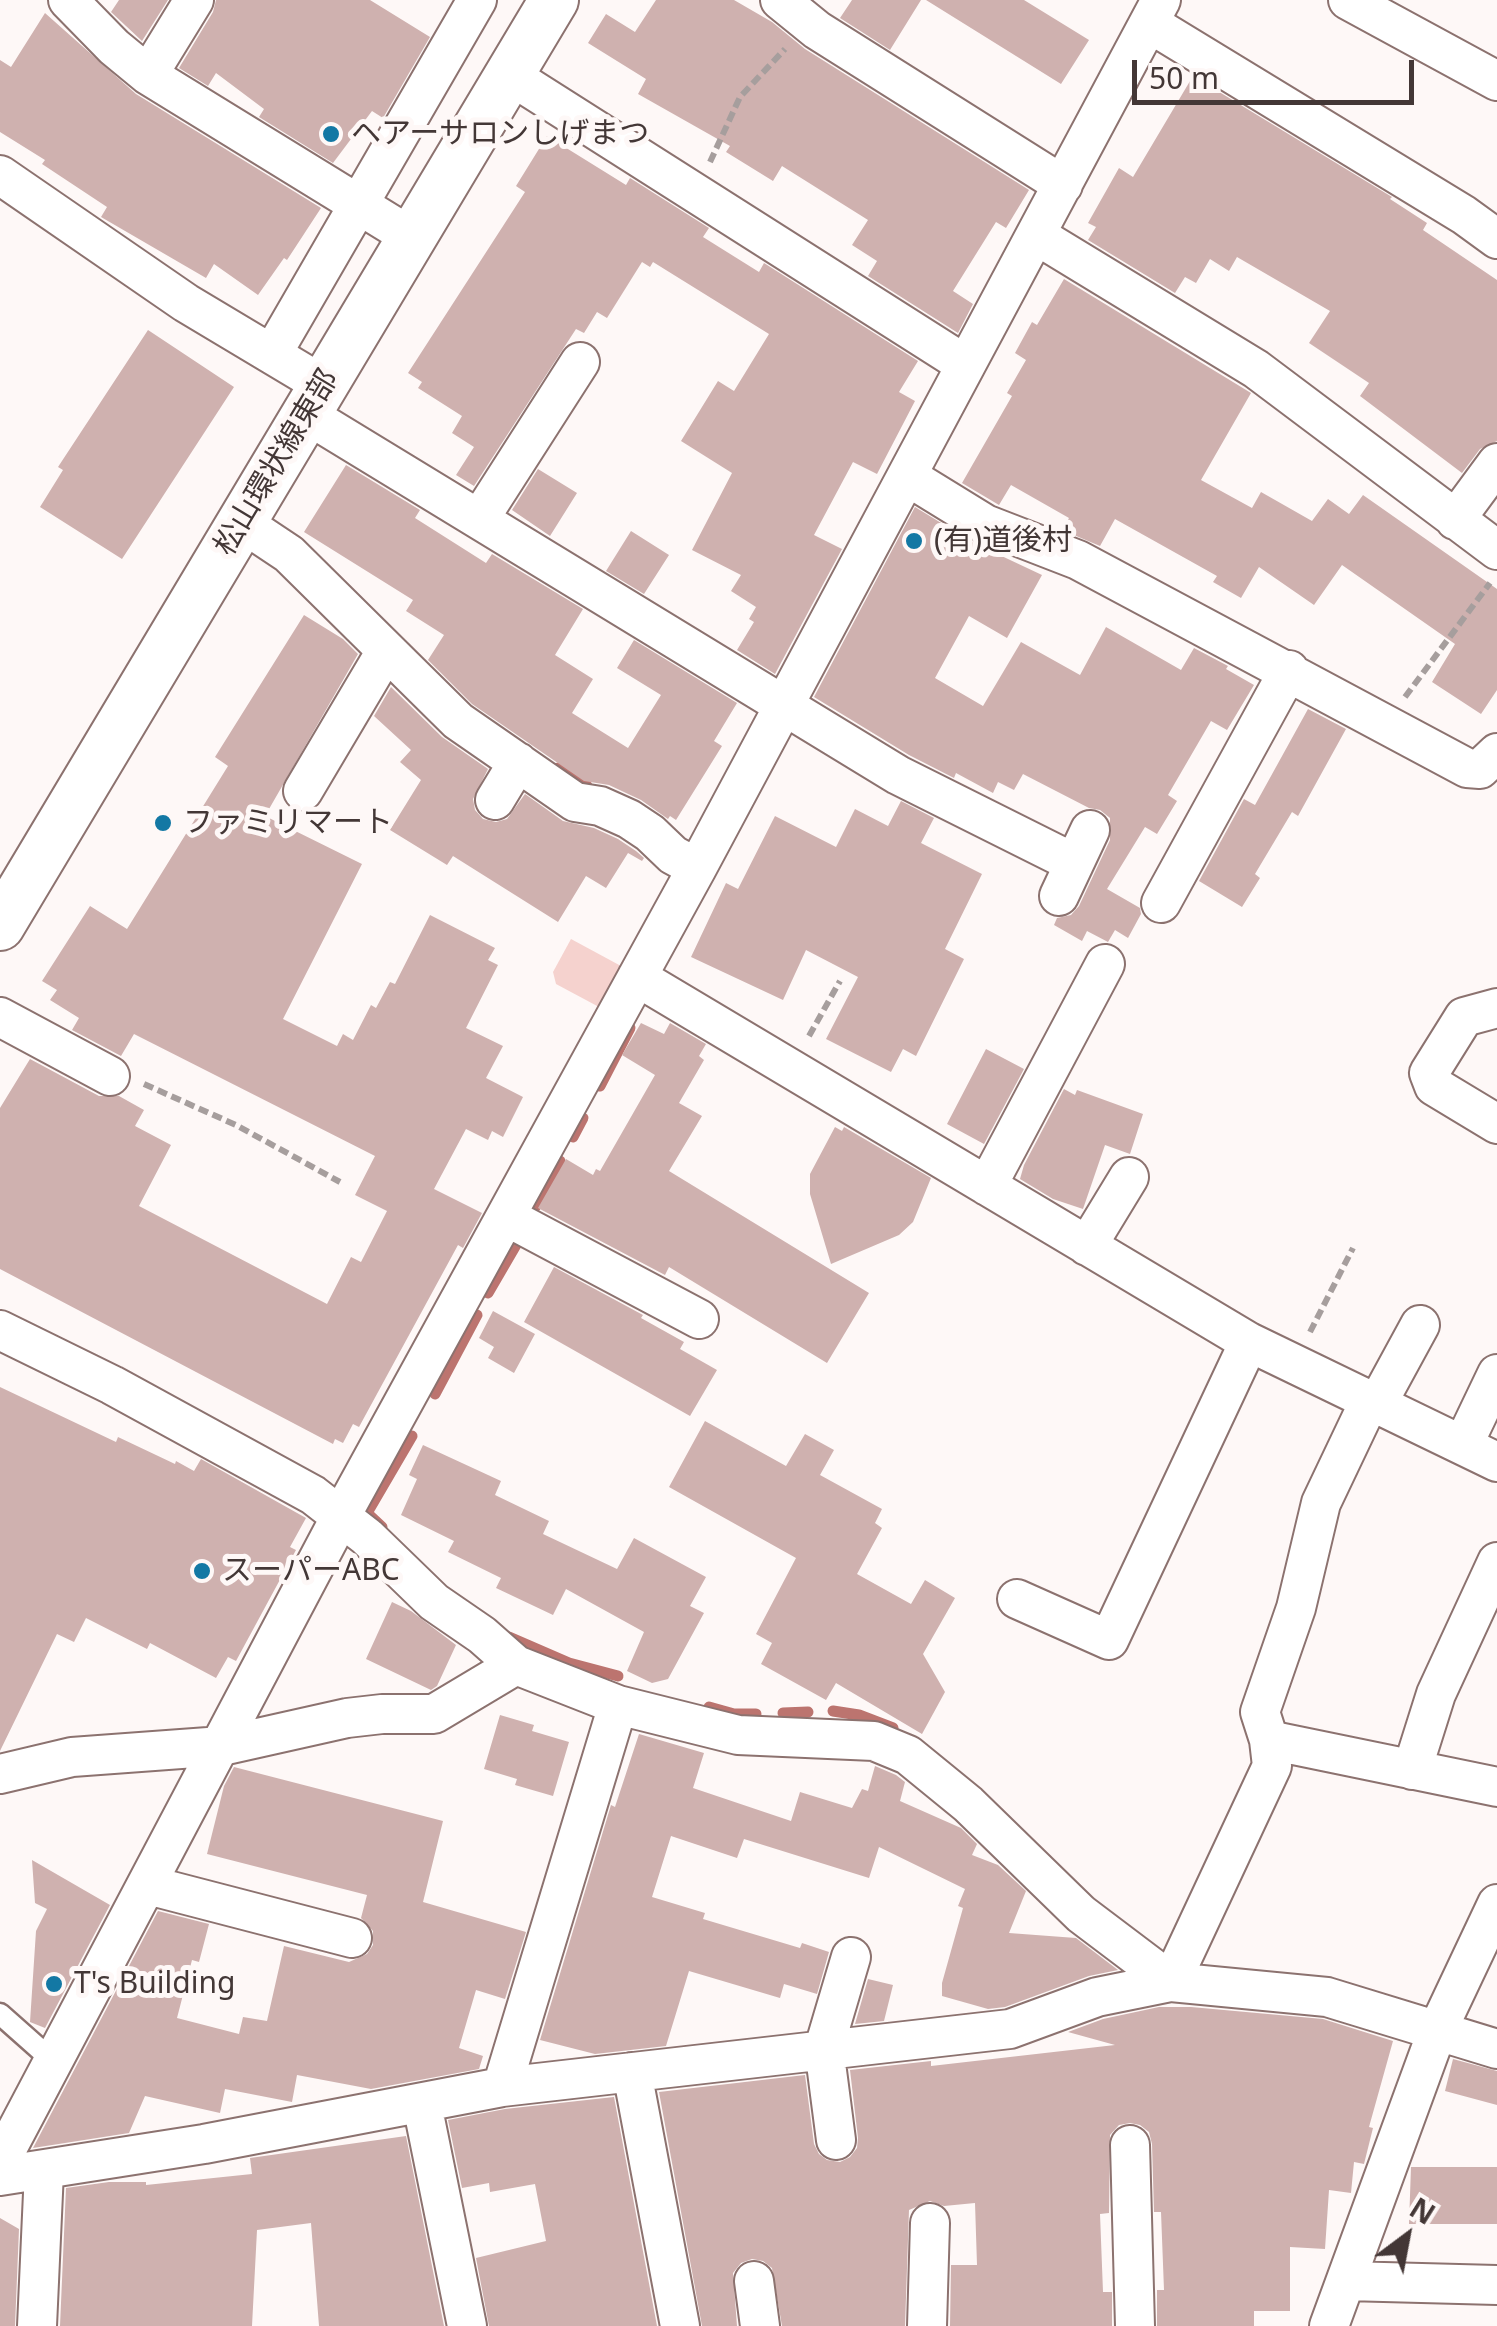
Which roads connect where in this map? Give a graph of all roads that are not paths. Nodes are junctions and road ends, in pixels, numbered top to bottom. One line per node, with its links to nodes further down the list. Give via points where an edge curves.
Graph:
1 (68, 0): 8 (street)
2 (194, 0): 8 (street)
3 (477, 0): 13 (street)
4 (554, 0): 9 (street, 松山環状線東部)
5 (780, 0): 12 (street)
6 (1348, 0): 10 (street)
7 (1155, 12): 12 (street); 16 (street)
8 (148, 74): 13 (street)
9 (508, 74): 15 (street, 松山環状線東部); 19 (street)
10 (1497, 82)
11 (0, 175): 17 (street)
12 (1063, 185): 14 (street)
13 (358, 204): 15 (street); 17 (street)
14 (1036, 236): 19 (street); 24 (street, via 1256,369)
15 (413, 238): 20 (street, 松山環状線東部)
16 (1497, 239)
17 (272, 354): 20 (street)
18 (580, 362): 23 (street)
19 (966, 365): 22 (street)
20 (314, 400): 23 (street); 25 (street, 松山環状線東部)
21 (1497, 463): 24 (street)
22 (907, 476): 28 (street, via 985,524 1078,560); 29 (street)
23 (480, 518): 29 (street)
24 (1455, 520): 26 (street)
25 (242, 522): 27 (street, via 289,554); 37 (street, 松山環状線東部)
26 (1497, 550)
27 (386, 650): 31 (street, via 458,721); 32 (street)
28 (1289, 670): 30 (street, via 1467,768 1480,769); 36 (street)
29 (784, 706): 34 (street, via 898,775); 35 (street)
30 (1497, 753)
31 (518, 762): 33 (street); 35 (street, via 575,802 629,819)
32 (303, 791)
33 (495, 800)
34 (1074, 863)
35 (697, 868): 39 (street)
36 (1161, 903)
37 (0, 926)
38 (1106, 964): 45 (street)
39 (637, 977): 45 (street); 46 (street)
40 (1497, 1008): 43 (street, via 1464,1017 1430,1073 1434,1086)
41 (0, 1017): 42 (street)
42 (110, 1076)
43 (1497, 1124)
44 (1128, 1176): 47 (street)
45 (987, 1186): 47 (street)
46 (506, 1217): 48 (street); 56 (street)
47 (1087, 1246): 51 (street)
48 (700, 1320)
49 (1420, 1325): 53 (street)
50 (0, 1330): 56 (street, via 128,1393)
51 (1249, 1342): 53 (street); 58 (street, via 1109,1640)
52 (1497, 1374): 54 (street)
53 (1373, 1402): 54 (street); 61 (street, via 1320,1503 1296,1608 1260,1712)
54 (1463, 1446): 55 (street)
55 (1497, 1462)
56 (341, 1516): 59 (street, via 434,1602); 62 (street)
57 (1497, 1562): 63 (street, via 1436,1694)
58 (1017, 1599)
59 (516, 1665): 60 (street); 62 (street, via 434,1714 347,1718)
60 (618, 1705): 70 (street, via 738,1735 874,1741 908,1754 1082,1914); 77 (street)
61 (1269, 1740): 63 (street); 70 (street, via 1272,1766)
62 (222, 1746): 64 (street, via 72,1757); 66 (street)
63 (1412, 1770): 65 (street)
64 (0, 1774)
65 (1497, 1787)
66 (148, 1885): 68 (street); 75 (street)
67 (1497, 1904): 72 (street)
68 (352, 1938)
69 (851, 1958): 73 (street)
70 (1171, 1982): 72 (street, via 1327,1997); 73 (street, via 1097,1996 1010,2029)
71 (0, 2014): 75 (lane)
72 (1438, 2029): 74 (street); 86 (street)
73 (824, 2048): 76 (street); 79 (street)
74 (1497, 2049)
75 (54, 2062): 81 (street)
76 (632, 2072): 77 (street); 90 (street)
77 (502, 2087): 78 (street)
78 (422, 2104): 82 (street); 89 (street)
79 (836, 2140)
80 (1130, 2145): 93 (street)
81 (0, 2162)
82 (44, 2171): 83 (street); 88 (street)
83 (0, 2176)
84 (930, 2223): 92 (street)
85 (754, 2281): 91 (street)
86 (1346, 2281): 87 (street); 94 (street)
87 (1497, 2285)
88 (36, 2326)
89 (467, 2326)
90 (680, 2326)
91 (760, 2326)
92 (927, 2326)
93 (1136, 2326)
94 (1329, 2326)

